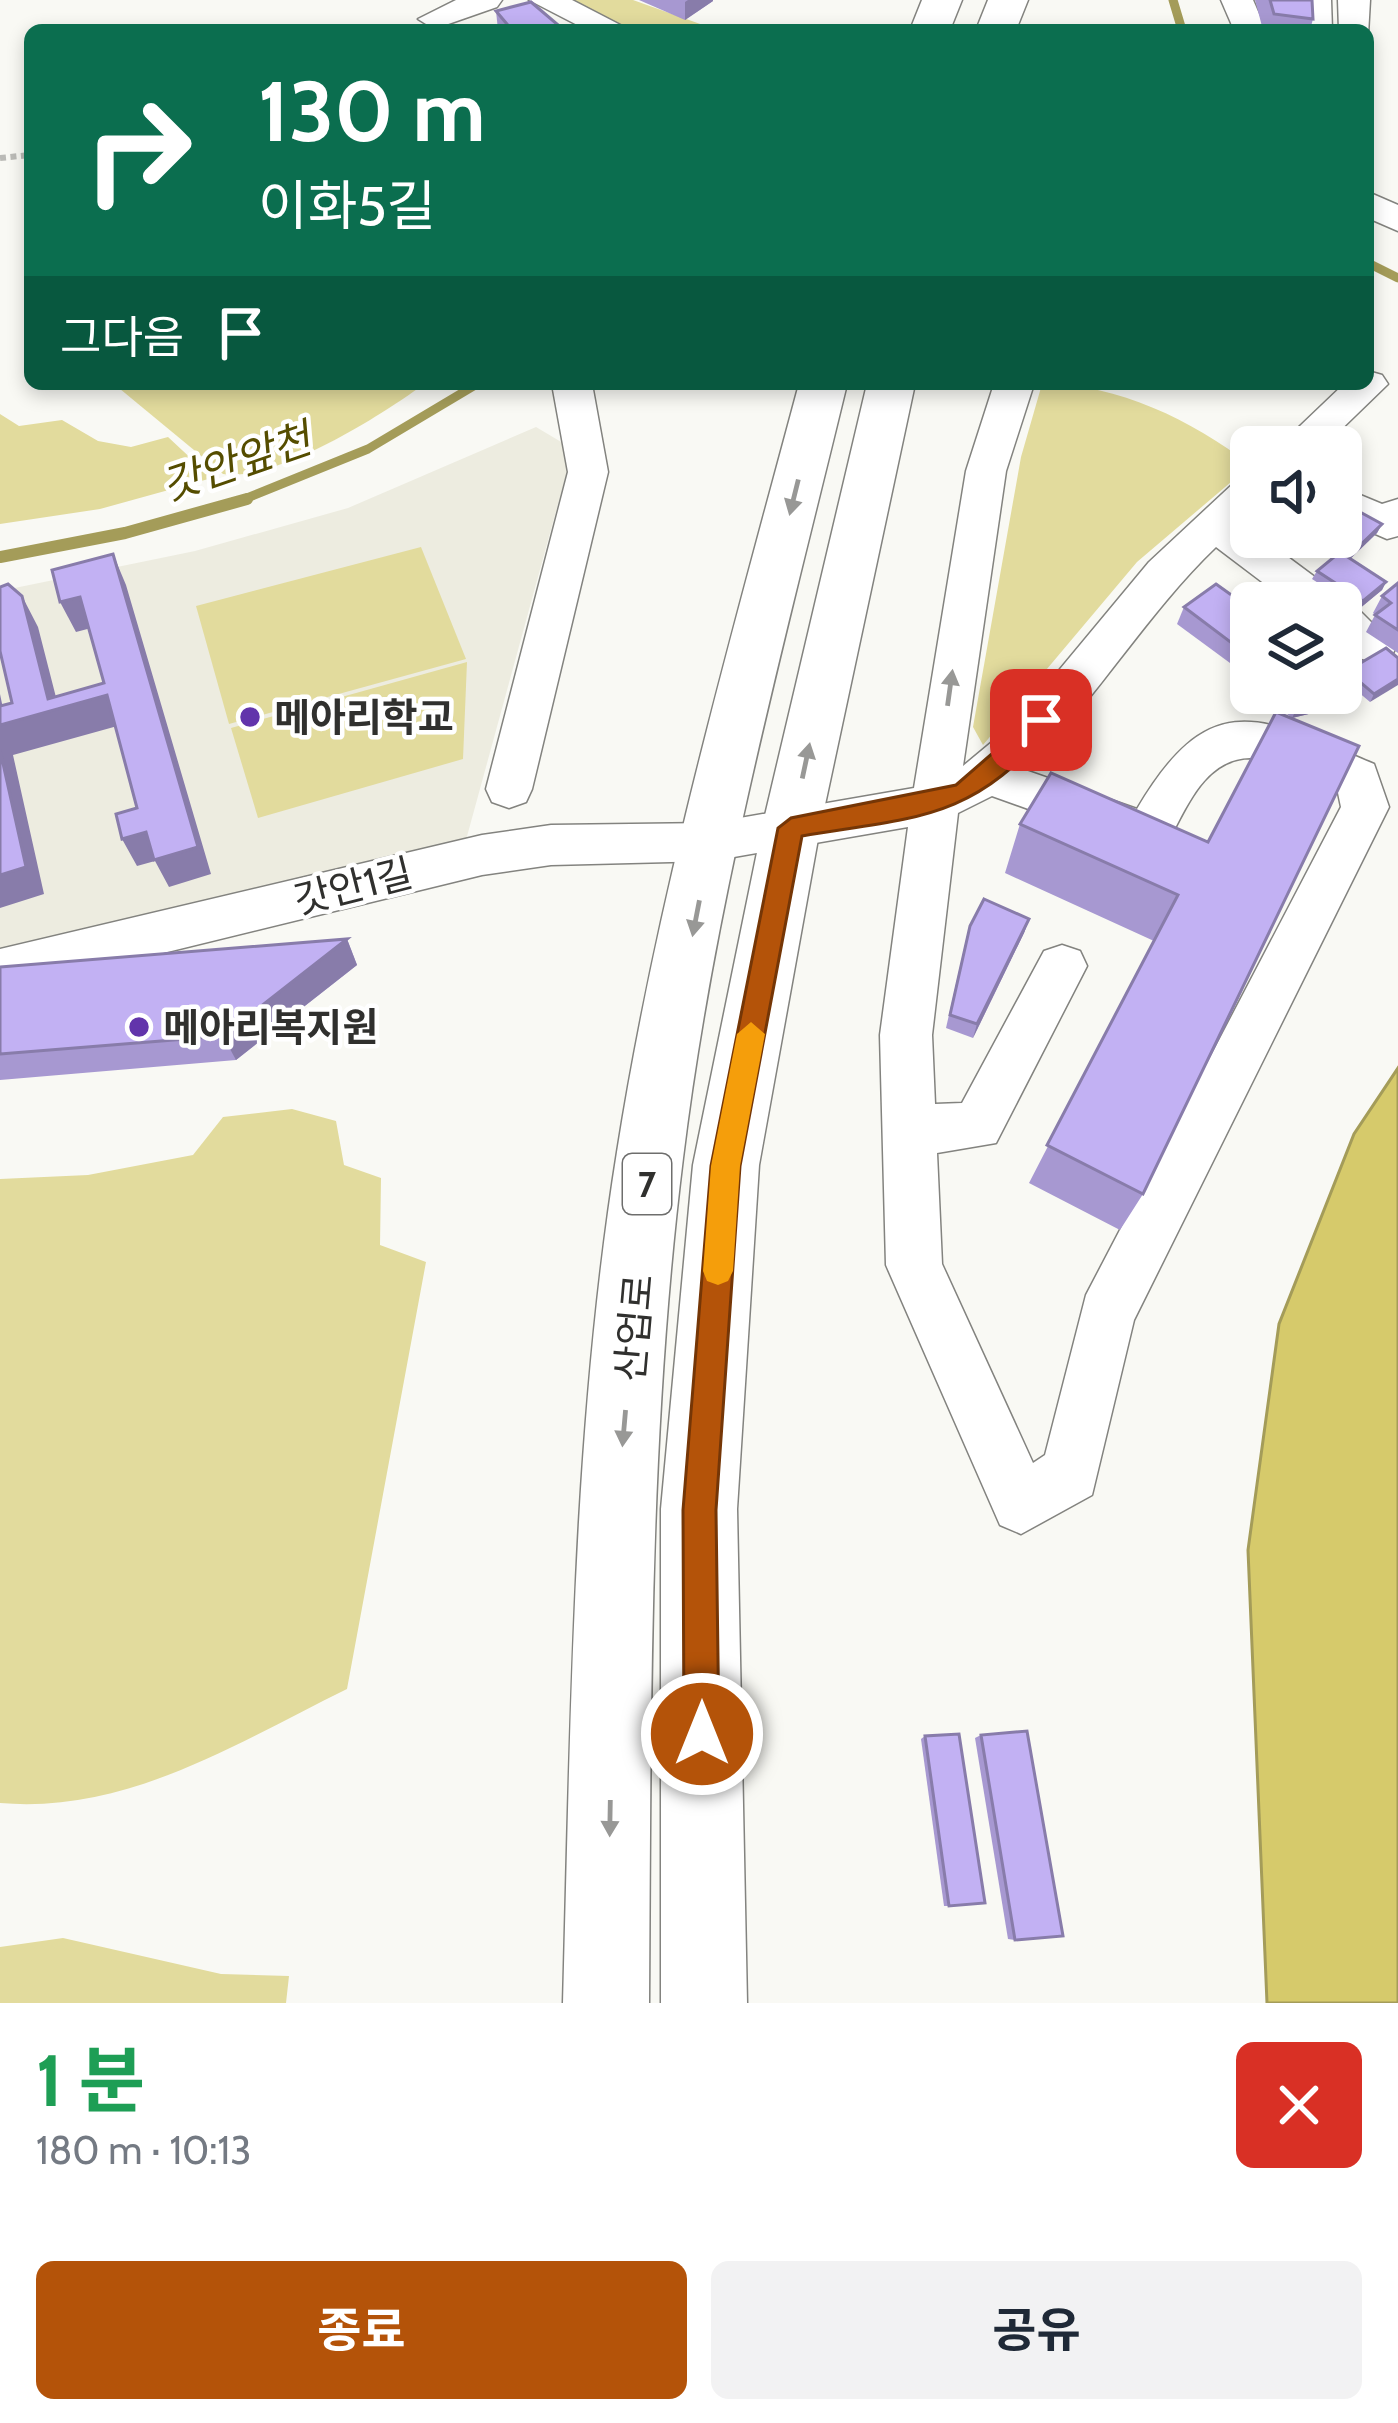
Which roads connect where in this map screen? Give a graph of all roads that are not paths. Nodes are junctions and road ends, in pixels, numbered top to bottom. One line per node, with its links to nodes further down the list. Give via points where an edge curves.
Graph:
1 (486, 0): 3 (street)
2 (545, 0): 4 (street)
3 (434, 20)
4 (600, 24)
5 (572, 390): 21 (street, via 571,416 588,440 588,472)
6 (822, 390): 24 (main road, 산업로 / 7, one-way to 24)
7 (890, 390): 23 (main road, 산업로 / 7, one-way to 7)
8 (993, 390): 12 (street)
9 (1012, 390): 12 (street)
10 (1356, 390): 11 (street)
11 (1320, 426)
12 (986, 471): 22 (street, one-way to 12)
13 (1230, 510): 15 (street)
14 (1362, 512): 16 (street)
15 (1215, 524): 17 (street); 20 (street)
16 (1394, 528)
17 (1291, 582)
18 (1362, 636): 19 (street)
19 (1374, 647)
20 (990, 776): 22 (street, 갓안1길); 27 (street, via 1148,833 1196,757 1230,742 1274,742 1357,777 1364,807 1106,1315 1071,1474 1021,1504 914,1265)
21 (509, 789)
22 (933, 804): 23 (street, 갓안1길); 27 (street, via 906,1035)
23 (791, 828): 24 (street, 갓안1길); 29 (main road, 산업로 / 7, via 726,1166 701,1486)
24 (711, 842): 26 (street, 갓안1길, via 551,845 482,855); 28 (main road, 산업로 / 7, one-way to 28, via 650,1154 621,1460)
25 (1062, 966): 27 (street, via 977,1126)
26 (0, 971)
27 (908, 1130)
28 (606, 2003)
29 (704, 2003)

